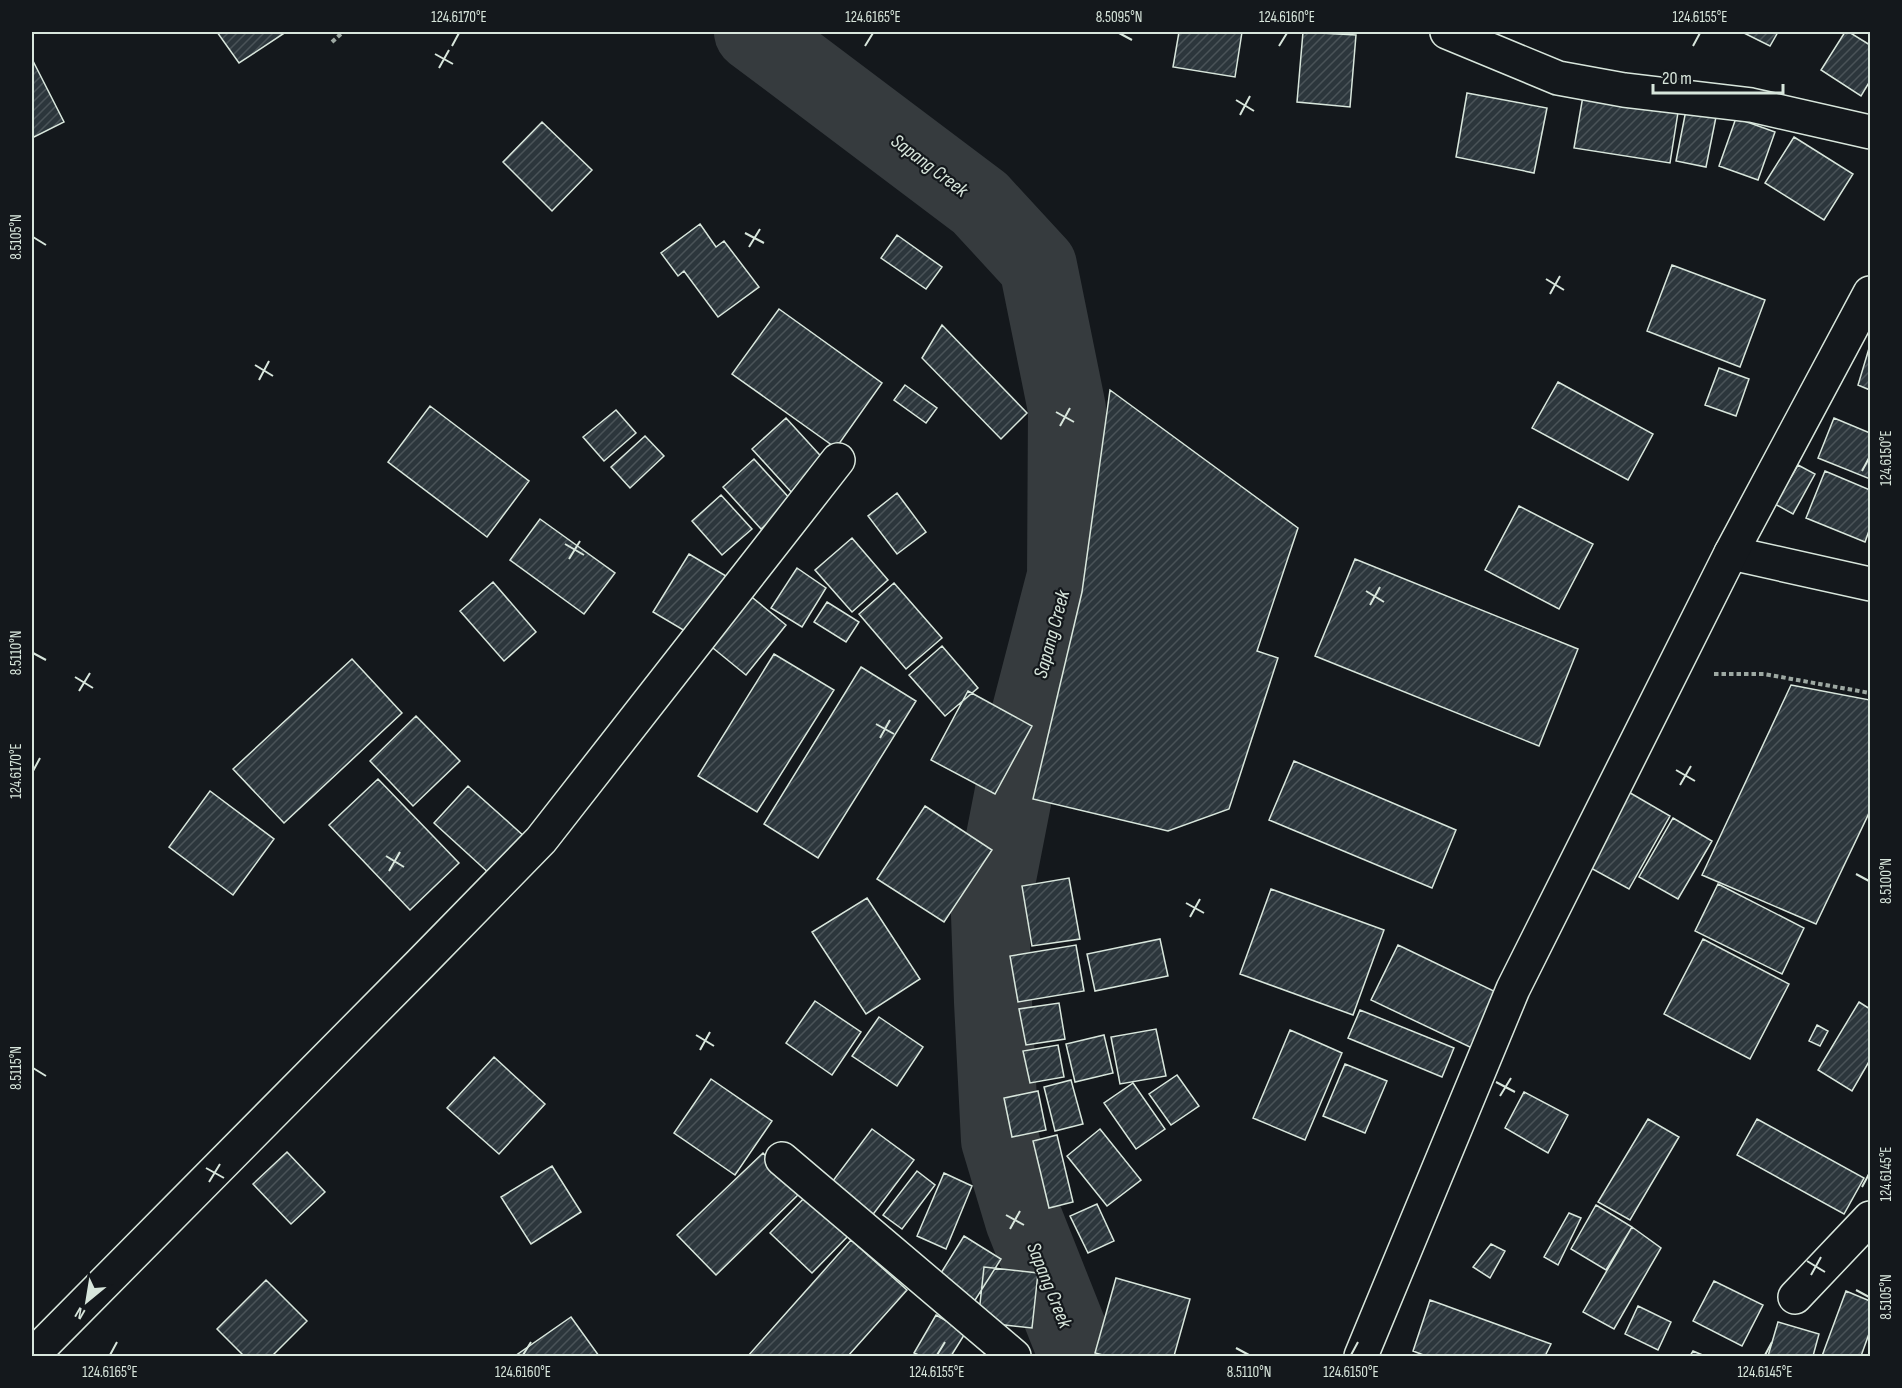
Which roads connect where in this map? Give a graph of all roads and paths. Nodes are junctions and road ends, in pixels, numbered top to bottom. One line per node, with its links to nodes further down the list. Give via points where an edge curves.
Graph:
1 (343, 32): 3 (path)
2 (1448, 32): 4 (street, via 1558,78 1751,105)
3 (332, 42)
4 (1870, 132)
5 (1870, 293): 7 (street)
6 (838, 460): 15 (street, via 541,840)
7 (1731, 553): 8 (street); 9 (street)
8 (1870, 584)
9 (1668, 679): 10 (path, via 1764,674); 16 (street, via 1513,989)
10 (1870, 693)
11 (782, 1158): 14 (street)
12 (1870, 1218): 13 (street)
13 (1795, 1297)
14 (1011, 1355)
15 (32, 1356)
16 (1361, 1356)

